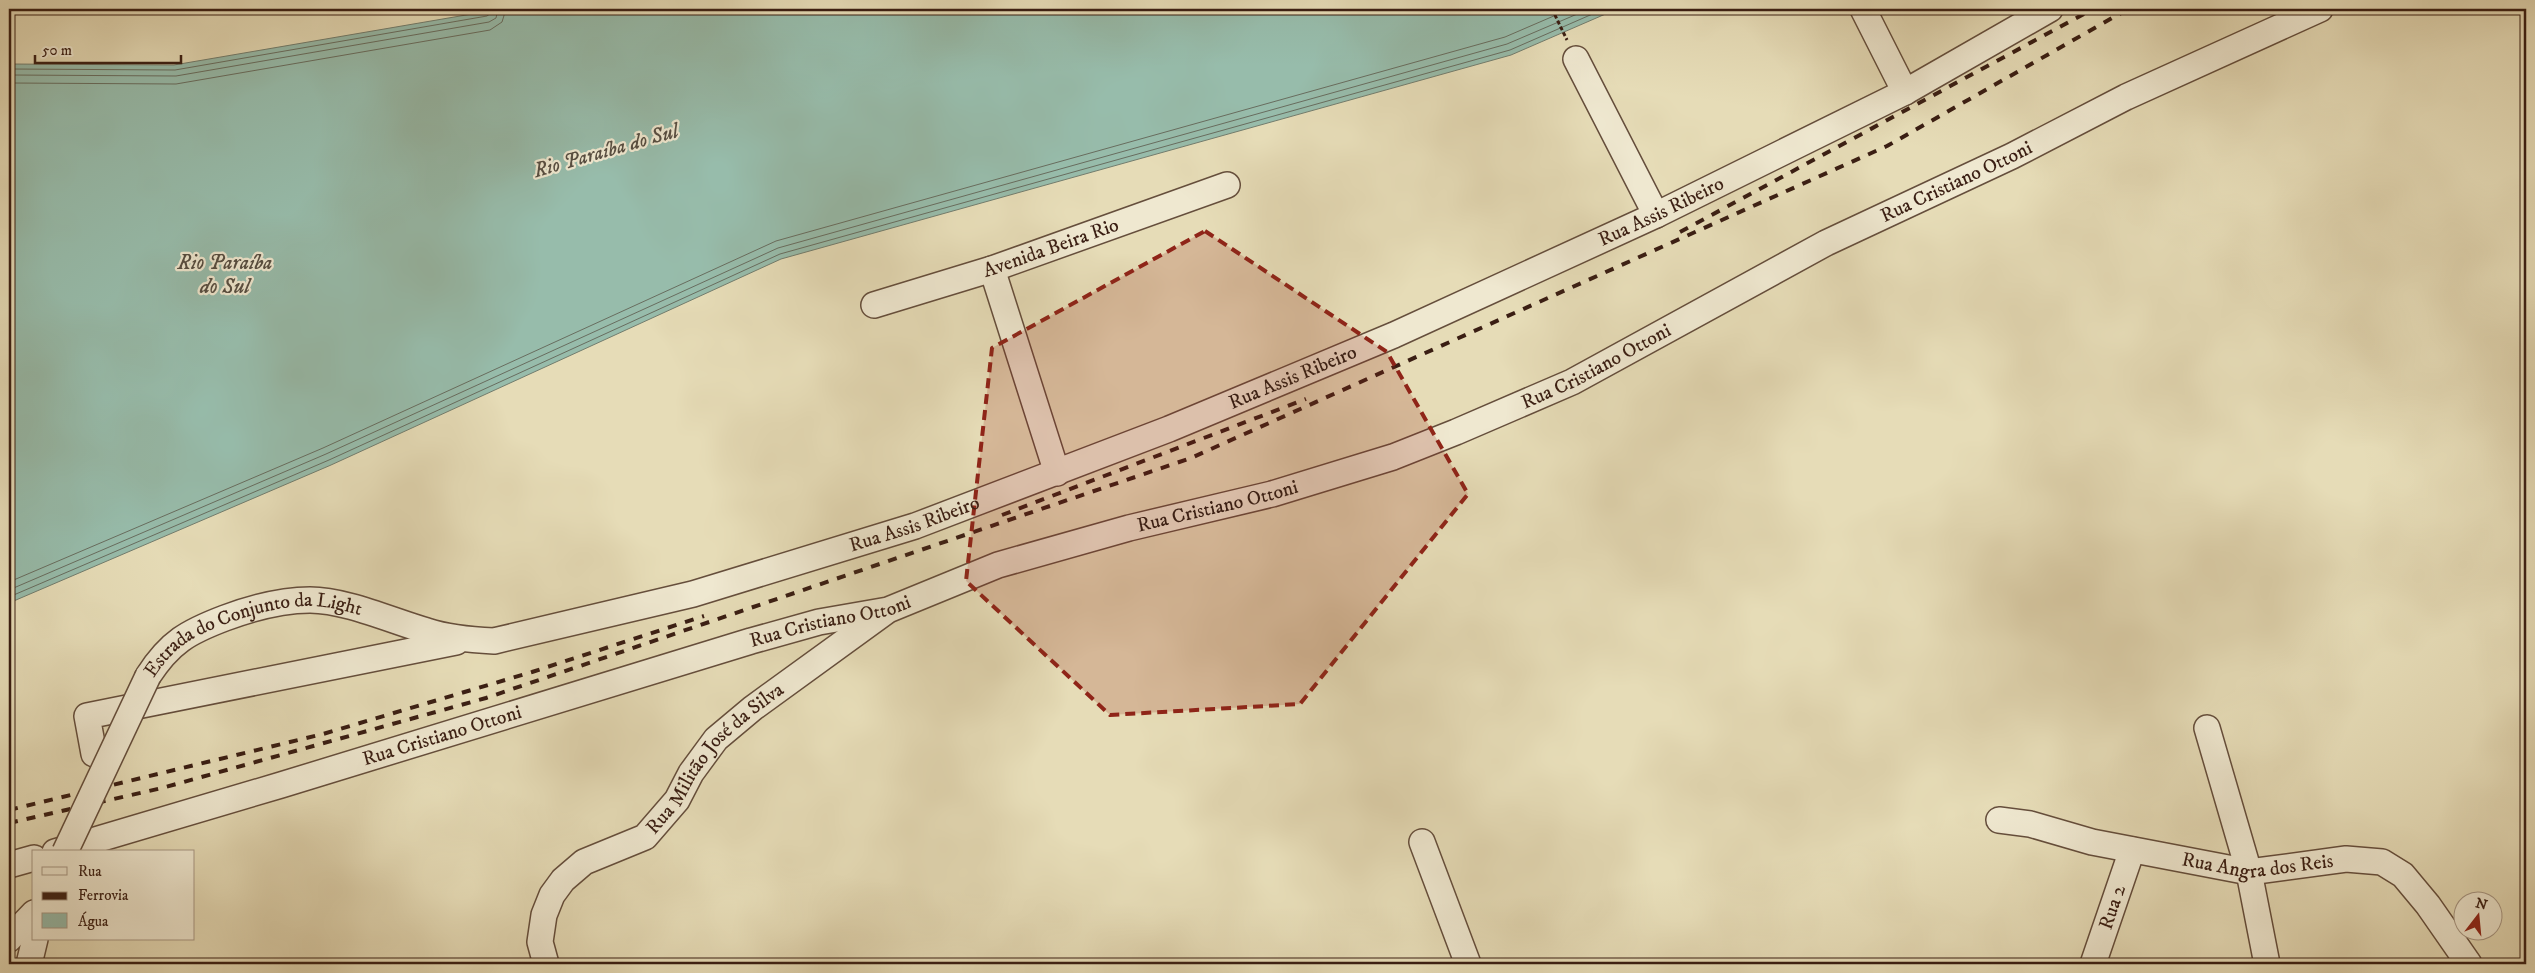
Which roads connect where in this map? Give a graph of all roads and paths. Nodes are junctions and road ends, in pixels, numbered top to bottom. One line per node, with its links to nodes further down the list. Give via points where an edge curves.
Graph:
1 (1552, 9): 5 (path)
2 (1863, 9): 6 (street)
3 (2050, 9): 6 (street, Rua Assis Ribeiro)
4 (2320, 9): 12 (street, Rua Cristiano Ottoni, via 2126,98 2012,156 1826,243 1572,382 1456,432 1392,457 1272,494 1129,528 998,565)
5 (1576, 59): 8 (street)
6 (1905, 92): 8 (street, Rua Assis Ribeiro)
7 (1227, 185): 9 (street, Avenida Beira Rio)
8 (1656, 215): 11 (street, Rua Assis Ribeiro, via 1385,339)
9 (992, 269): 10 (street, Avenida Beira Rio); 11 (street)
10 (874, 305)
11 (1057, 473): 14 (street, Rua Assis Ribeiro, via 914,526 693,594)
12 (888, 610): 19 (street, Rua Cristiano Ottoni, via 819,622 751,641); 29 (street, Rua Militão José da Silva, via 753,708 716,739 691,773 677,800 645,836 584,862 563,880 552,895 544,915 540,942)
13 (468, 640): 14 (street, Estrada do Conjunto da Light); 16 (street, via 87,716); 20 (street, Estrada do Conjunto da Light, bridge, via 429,632 336,603 311,600 279,602 196,629 178,639 148,676)
14 (494, 641)
15 (2207, 728): 24 (street)
16 (94, 754)
17 (1999, 820): 21 (street, Rua Angra dos Reis, via 2030,824)
18 (1422, 842): 30 (street)
19 (62, 850)
20 (66, 850)
21 (2132, 850): 24 (street, Rua Angra dos Reis); 31 (street, Rua 2)
22 (32, 859): 23 (street)
23 (9, 865)
24 (2249, 872): 32 (street); 33 (street, Rua Angra dos Reis, via 2346,859 2382,862 2404,875)
25 (32, 915): 26 (street)
26 (9, 939)
27 (35, 940): 28 (street)
28 (29, 964)
29 (546, 964)
30 (1468, 964)
31 (2092, 964)
32 (2267, 964)
33 (2469, 964)

